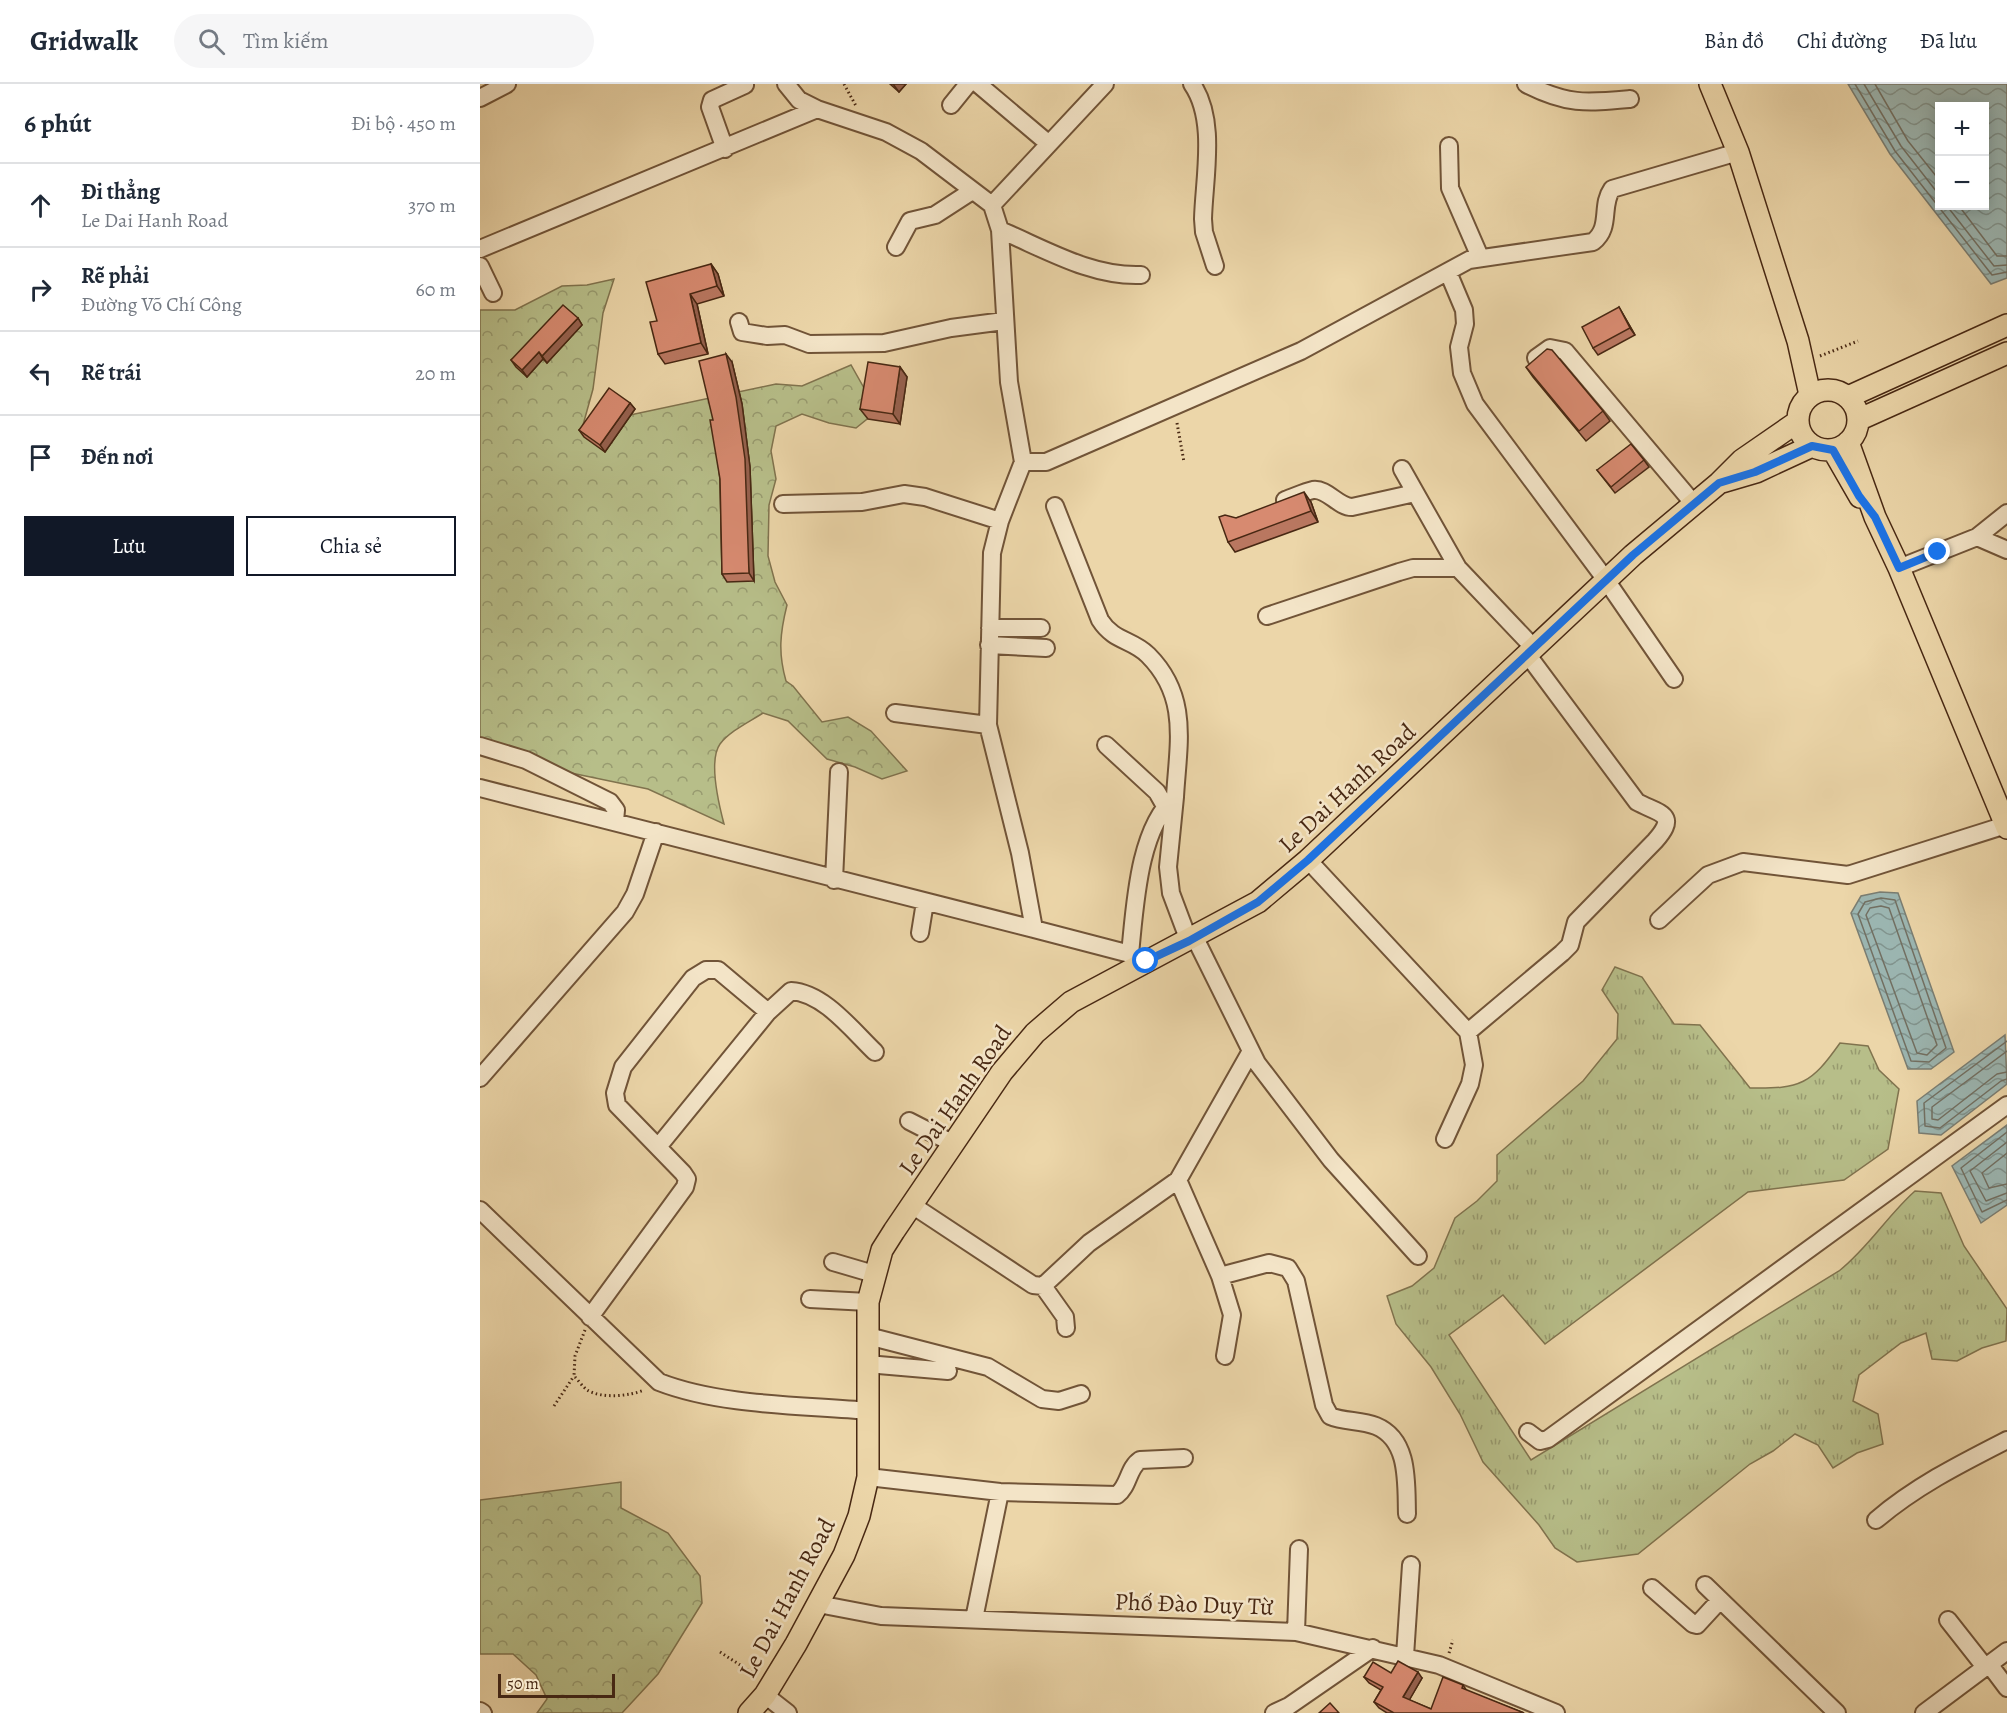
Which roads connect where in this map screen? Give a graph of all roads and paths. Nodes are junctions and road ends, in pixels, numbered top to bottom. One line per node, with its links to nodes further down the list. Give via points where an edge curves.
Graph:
1 (507, 84): 10 (street)
2 (786, 84): 13 (street, via 799,100)
3 (968, 84): 12 (street)
4 (978, 84): 14 (street)
5 (1105, 84): 14 (street)
6 (1192, 84): 25 (street, via 1201,100 1206,127 1203,226)
7 (1526, 84): 11 (street, via 1564,101)
8 (1710, 84): 17 (main road)
9 (746, 85): 16 (street, via 712,100)
10 (480, 98)
11 (1630, 99)
12 (951, 105)
13 (817, 109): 16 (street); 18 (street, via 900,138)
14 (1050, 144): 19 (street)
15 (1449, 146): 23 (street, via 1450,188)
16 (725, 149): 22 (street)
17 (1738, 152): 23 (street, via 1612,189 1605,228 1593,242); 32 (main road)
18 (972, 191): 19 (street); 21 (street, via 935,214 910,221)
19 (992, 205): 20 (street)
20 (1000, 230): 27 (street, via 1086,267 1125,276); 29 (street)
21 (896, 247)
22 (480, 249)
23 (1480, 257): 26 (street)
24 (480, 266): 28 (street)
25 (1215, 266)
26 (1448, 272): 39 (street, via 1301,351); 59 (street, via 1464,310 1459,347 1462,373 1475,404)
27 (1141, 275)
28 (493, 292)
29 (1004, 321): 30 (street, via 884,343 808,345 785,335 748,335 742,332); 44 (street, via 1011,401)
30 (739, 322)
31 (2007, 325): 38 (main road)
32 (1798, 341): 36 (main road); 37 (main road)
33 (1858, 341): 36 (path)
34 (2007, 352): 40 (main road)
35 (1536, 358): 50 (street, via 1550,348 1565,351)
36 (1810, 359): 37 (main road)
37 (1816, 393): 38 (main road, via 1838,391); 41 (main road, via 1803,403)
38 (1848, 397): 40 (main road, via 1854,403)
39 (1174, 406): 44 (street, via 1046,462); 45 (path)
40 (1858, 420): 43 (main road, via 1856,432)
41 (1797, 422): 42 (main road); 47 (main road, Le Dai Hanh Road, via 1742,460)
42 (1812, 446): 43 (main road); 47 (main road, Le Dai Hanh Road, via 1755,472)
43 (1841, 446): 58 (main road, via 1850,482 1875,517)
44 (1023, 462): 54 (street)
45 (1185, 462)
46 (1402, 469): 48 (street)
47 (1719, 483): 50 (main road, Le Dai Hanh Road)
48 (1415, 493): 52 (street, via 1346,507 1313,490); 57 (street)
49 (783, 504): 54 (street, via 862,502 904,494)
50 (1694, 504): 59 (main road, Le Dai Hanh Road)
51 (1055, 506): 73 (street, via 1108,633 1148,655 1174,692 1179,719)
52 (1271, 506)
53 (2007, 513): 55 (street)
54 (1000, 521): 61 (street, via 990,576)
55 (1977, 537): 56 (street); 58 (street)
56 (2007, 550)
57 (1458, 568): 60 (street, via 1413,568); 65 (street)
58 (1899, 568): 75 (main road)
59 (1606, 580): 65 (main road, Le Dai Hanh Road); 66 (street)
60 (1267, 616)
61 (990, 628): 62 (street); 63 (street)
62 (1041, 628)
63 (989, 645): 64 (street); 68 (street)
64 (1046, 648)
65 (1531, 651): 77 (main road, Le Dai Hanh Road); 86 (street, via 1637,802 1664,814 1667,820 1655,841 1576,922 1570,945)
66 (1674, 679)
67 (896, 713): 68 (street)
68 (988, 725): 81 (street)
69 (1106, 745): 73 (street)
70 (480, 746): 74 (street, via 526,760 610,802 616,810)
71 (839, 772): 78 (street)
72 (480, 788): 74 (street)
73 (1170, 801): 83 (street, via 1171,893); 84 (street, via 1154,826 1137,889)
74 (615, 821): 76 (street)
75 (2006, 826): 80 (street, via 1848,875 1743,862 1708,875)
76 (656, 832): 78 (street); 89 (street, via 625,912)
77 (1308, 860): 83 (main road, Le Dai Hanh Road, via 1258,902); 86 (street)
78 (834, 880): 79 (street)
79 (925, 902): 81 (street); 82 (street)
80 (1659, 920)
81 (1034, 928): 84 (street)
82 (920, 933)
83 (1192, 939): 84 (main road, Le Dai Hanh Road); 87 (street)
84 (1138, 957): 93 (main road, Le Dai Hanh Road, via 1071,1002 1035,1033 1002,1072)
85 (768, 1012): 88 (street, via 791,991 804,992 816,998); 94 (street); 94 (street, via 718,970 706,970 693,978 623,1067 617,1082 616,1105)
86 (1467, 1032): 92 (street, via 1474,1065 1470,1084)
87 (1251, 1051): 95 (street); 98 (street, via 1331,1160)
88 (875, 1052)
89 (480, 1078)
90 (2007, 1105): 116 (street, via 1548,1439 1540,1441)
91 (909, 1121): 93 (street)
92 (1445, 1139)
93 (954, 1144): 96 (main road, Le Dai Hanh Road)
94 (657, 1147): 105 (street, via 683,1173 687,1179 685,1187)
95 (1178, 1180): 101 (street); 102 (street, via 1089,1243)
96 (912, 1205): 100 (main road, Le Dai Hanh Road, via 882,1250); 102 (street, via 1033,1285)
97 (480, 1210): 105 (street)
98 (1418, 1256)
99 (833, 1263): 100 (street)
100 (874, 1274): 104 (main road, Le Dai Hanh Road)
101 (1220, 1276): 108 (street, via 1232,1315); 121 (street, via 1269,1263 1288,1268 1296,1281 1324,1405 1330,1416 1376,1426 1399,1449 1405,1466)
102 (1043, 1286): 106 (street, via 1065,1317)
103 (810, 1299): 104 (street)
104 (868, 1302): 107 (main road, Le Dai Hanh Road)
105 (590, 1317): 111 (path, via 575,1356); 112 (street)
106 (1066, 1328)
107 (867, 1336): 109 (main road, Le Dai Hanh Road); 113 (street, via 988,1367 1042,1399 1059,1401)
108 (1225, 1356)
109 (867, 1364): 110 (street); 115 (main road, Le Dai Hanh Road)
110 (948, 1371)
111 (574, 1376): 112 (path, via 587,1390 604,1394 633,1395); 114 (path)
112 (659, 1382): 115 (street, via 726,1398)
113 (1081, 1394)
114 (554, 1406)
115 (868, 1411): 119 (main road, Le Dai Hanh Road)
116 (1528, 1432)
117 (2007, 1440): 122 (street, via 1929,1480)
118 (1184, 1458): 120 (street, via 1140,1460 1117,1495)
119 (868, 1477): 120 (street); 128 (main road, Le Dai Hanh Road, via 844,1555)
120 (1000, 1492): 129 (street)
121 (1407, 1514)
122 (1876, 1520)
123 (1299, 1549): 131 (street)
124 (1411, 1565): 135 (street)
125 (1705, 1585): 127 (street)
126 (1652, 1588): 127 (street, via 1697,1625)
127 (1720, 1600): 143 (street)
128 (818, 1604): 129 (street, Phố Đào Duy Từ, via 881,1616); 138 (main road, Le Dai Hanh Road)
129 (974, 1620): 131 (street, Phố Đào Duy Từ)
130 (1948, 1620): 136 (street)
131 (1296, 1632): 132 (street, Phố Đào Duy Từ)
132 (1373, 1648): 135 (street, Phố Đào Duy Từ); 141 (street)
133 (2007, 1651): 136 (street)
134 (720, 1652): 138 (path)
135 (1405, 1656): 142 (street, Phố Đào Duy Từ, via 1439,1665)
136 (1987, 1666): 137 (street); 144 (street)
137 (2007, 1688)
138 (769, 1690): 139 (main road, Le Dai Hanh Road); 140 (street)
139 (749, 1713)
140 (788, 1713)
141 (1274, 1713)
142 (1556, 1713)
143 (1837, 1713)
144 (1924, 1713)

